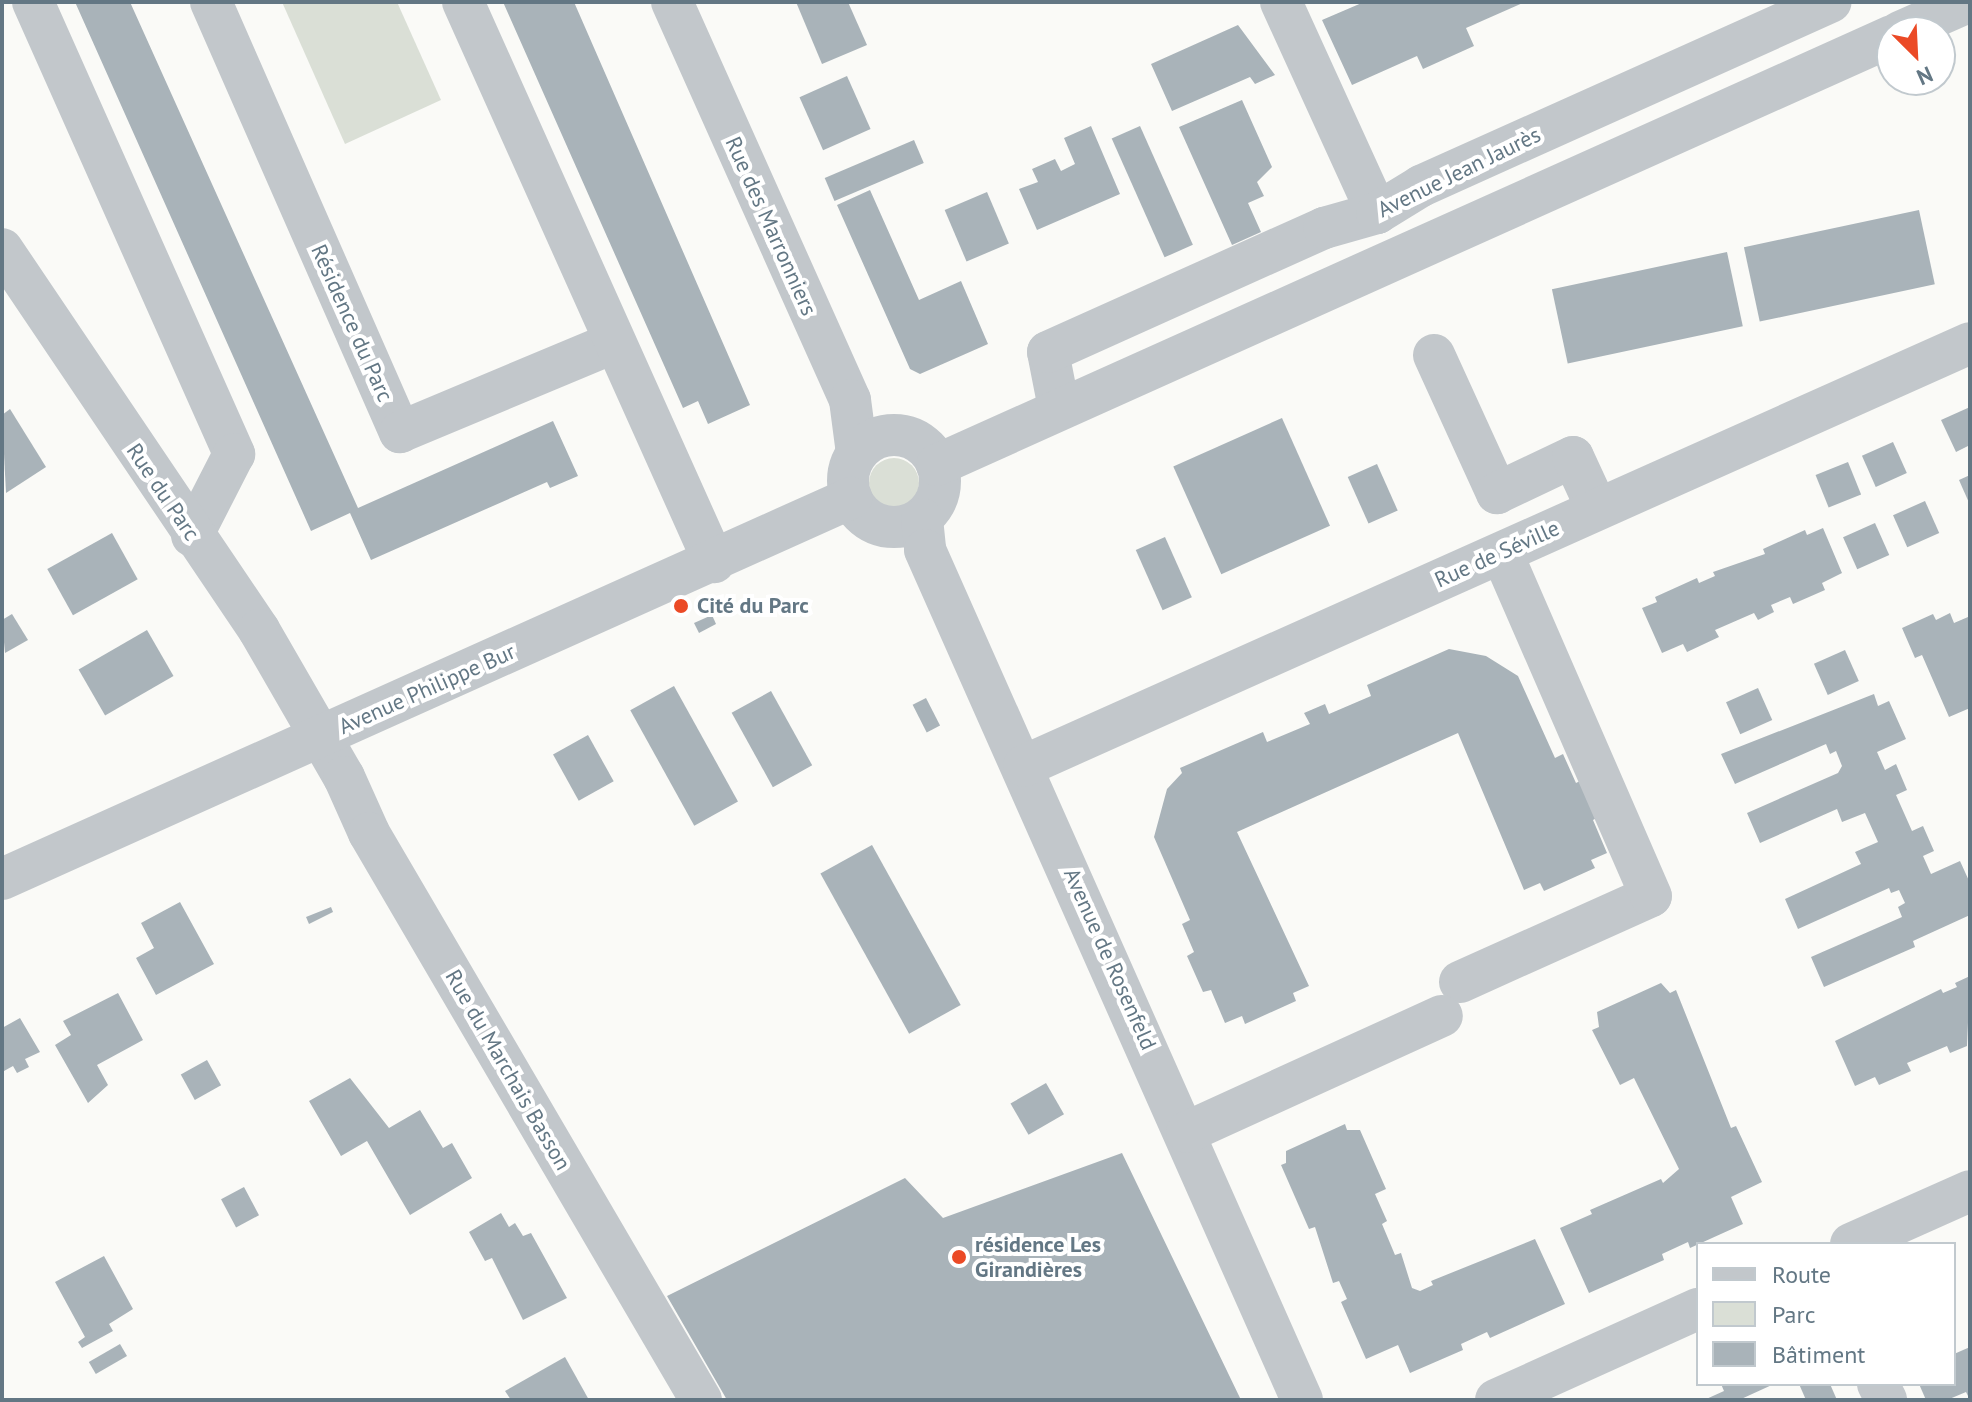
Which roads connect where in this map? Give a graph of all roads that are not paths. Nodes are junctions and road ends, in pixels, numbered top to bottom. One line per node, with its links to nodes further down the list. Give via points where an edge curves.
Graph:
1 (33, 2): 21 (street, via 234,454)
2 (211, 2): 12 (street, Résidence du Parc, via 400,432)
3 (463, 2): 12 (street)
4 (672, 2): 16 (street, Rue des Marronniers, via 850,400)
5 (1281, 2): 10 (street)
6 (1831, 2): 10 (street, Avenue Jean Jaurès, via 1421,186)
7 (1968, 2): 8 (street)
8 (1936, 16)
9 (1876, 43): 15 (street)
10 (1377, 213): 15 (street, Avenue Jean Jaurès, via 1324,228 1048,352)
11 (2, 249): 21 (street, Rue du Parc)
12 (613, 343): 23 (street)
13 (1970, 343): 19 (street, Rue de Séville)
14 (1434, 355): 19 (street, via 1497,493 1573,457)
15 (1059, 408): 17 (street)
16 (857, 453): 17 (street, via 895,435 921,444); 18 (street, via 848,483)
17 (937, 465): 20 (street, via 938,494)
18 (851, 498): 20 (street, via 868,520 881,526); 23 (street, Avenue Philippe Bur)
19 (1597, 509): 22 (street, Rue de Séville)
20 (922, 519): 25 (street, Avenue de Rosenfeld, via 925,550)
21 (192, 536): 24 (street, Rue du Parc, via 259,630)
22 (1502, 553): 25 (street, Rue de Séville); 27 (street, via 1651,896)
23 (714, 562): 24 (street, Avenue Philippe Bur)
24 (321, 736): 26 (street, Avenue Philippe Bur); 31 (street, Rue du Marchais Basson, via 369,833)
25 (1024, 766): 27 (street, Avenue de Rosenfeld)
26 (2, 879)
27 (1187, 1132): 32 (street, Avenue de Rosenfeld)
28 (1970, 1191): 29 (street)
29 (1855, 1242)
30 (1696, 1310): 33 (street)
31 (701, 1400)
32 (1302, 1400)
33 (1496, 1400)

